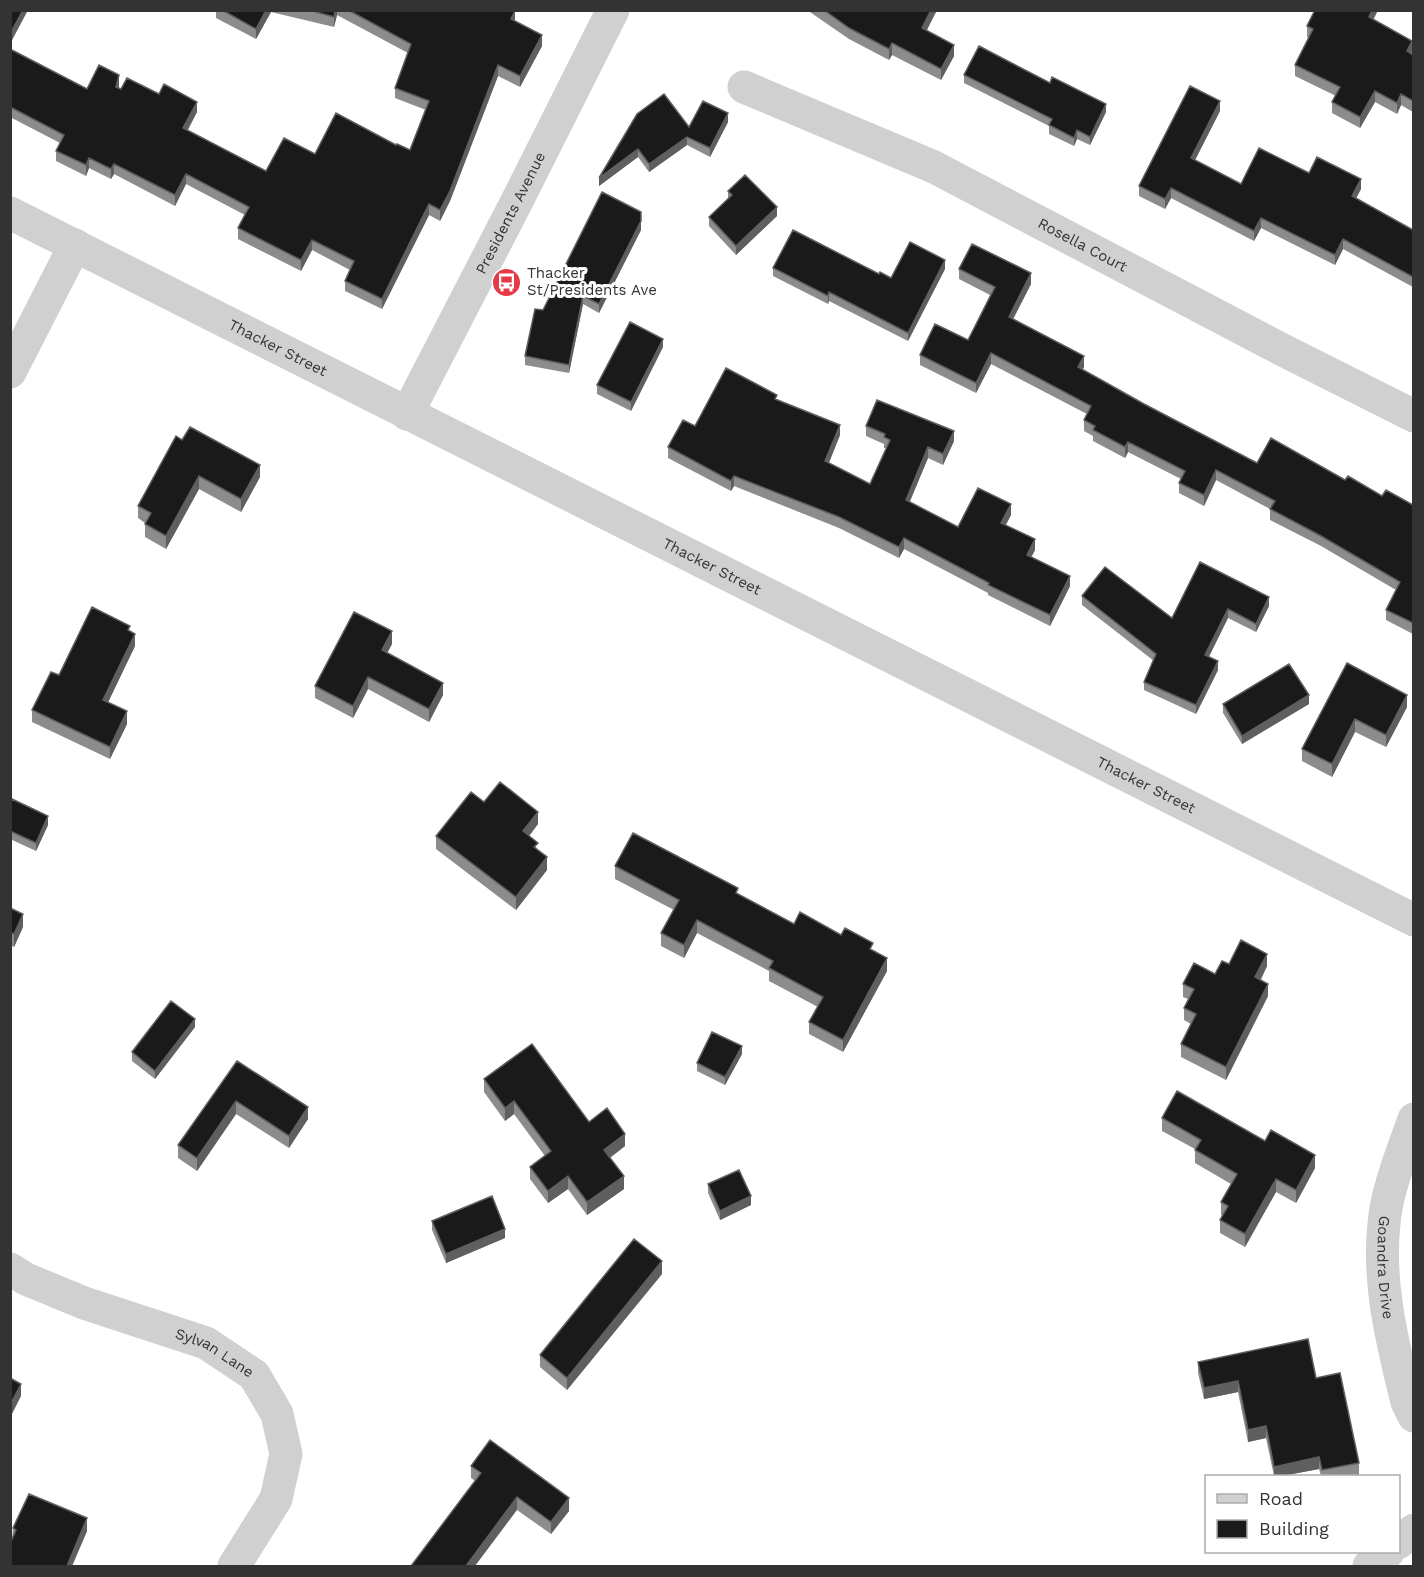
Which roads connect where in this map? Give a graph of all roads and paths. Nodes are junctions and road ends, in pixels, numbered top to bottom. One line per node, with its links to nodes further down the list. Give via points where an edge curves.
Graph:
1 (613, 10): 6 (street, Presidents Avenue)
2 (744, 87): 7 (street, Rosella Court, via 934,167)
3 (10, 213): 4 (street, Thacker Street)
4 (75, 245): 5 (street); 6 (street, Thacker Street)
5 (10, 372)
6 (406, 414): 8 (street, Thacker Street)
7 (1413, 416)
8 (1413, 920)
9 (1413, 1119): 11 (street, Goandra Drive, via 1387,1203 1383,1249 1385,1300)
10 (10, 1269): 15 (street, Sylvan Lane, via 84,1303 206,1343 254,1375 277,1414 286,1454 276,1498)
11 (1413, 1416)
12 (1413, 1530): 13 (street)
13 (1400, 1541)
14 (1386, 1553): 16 (street)
15 (234, 1566)
16 (1370, 1566)

